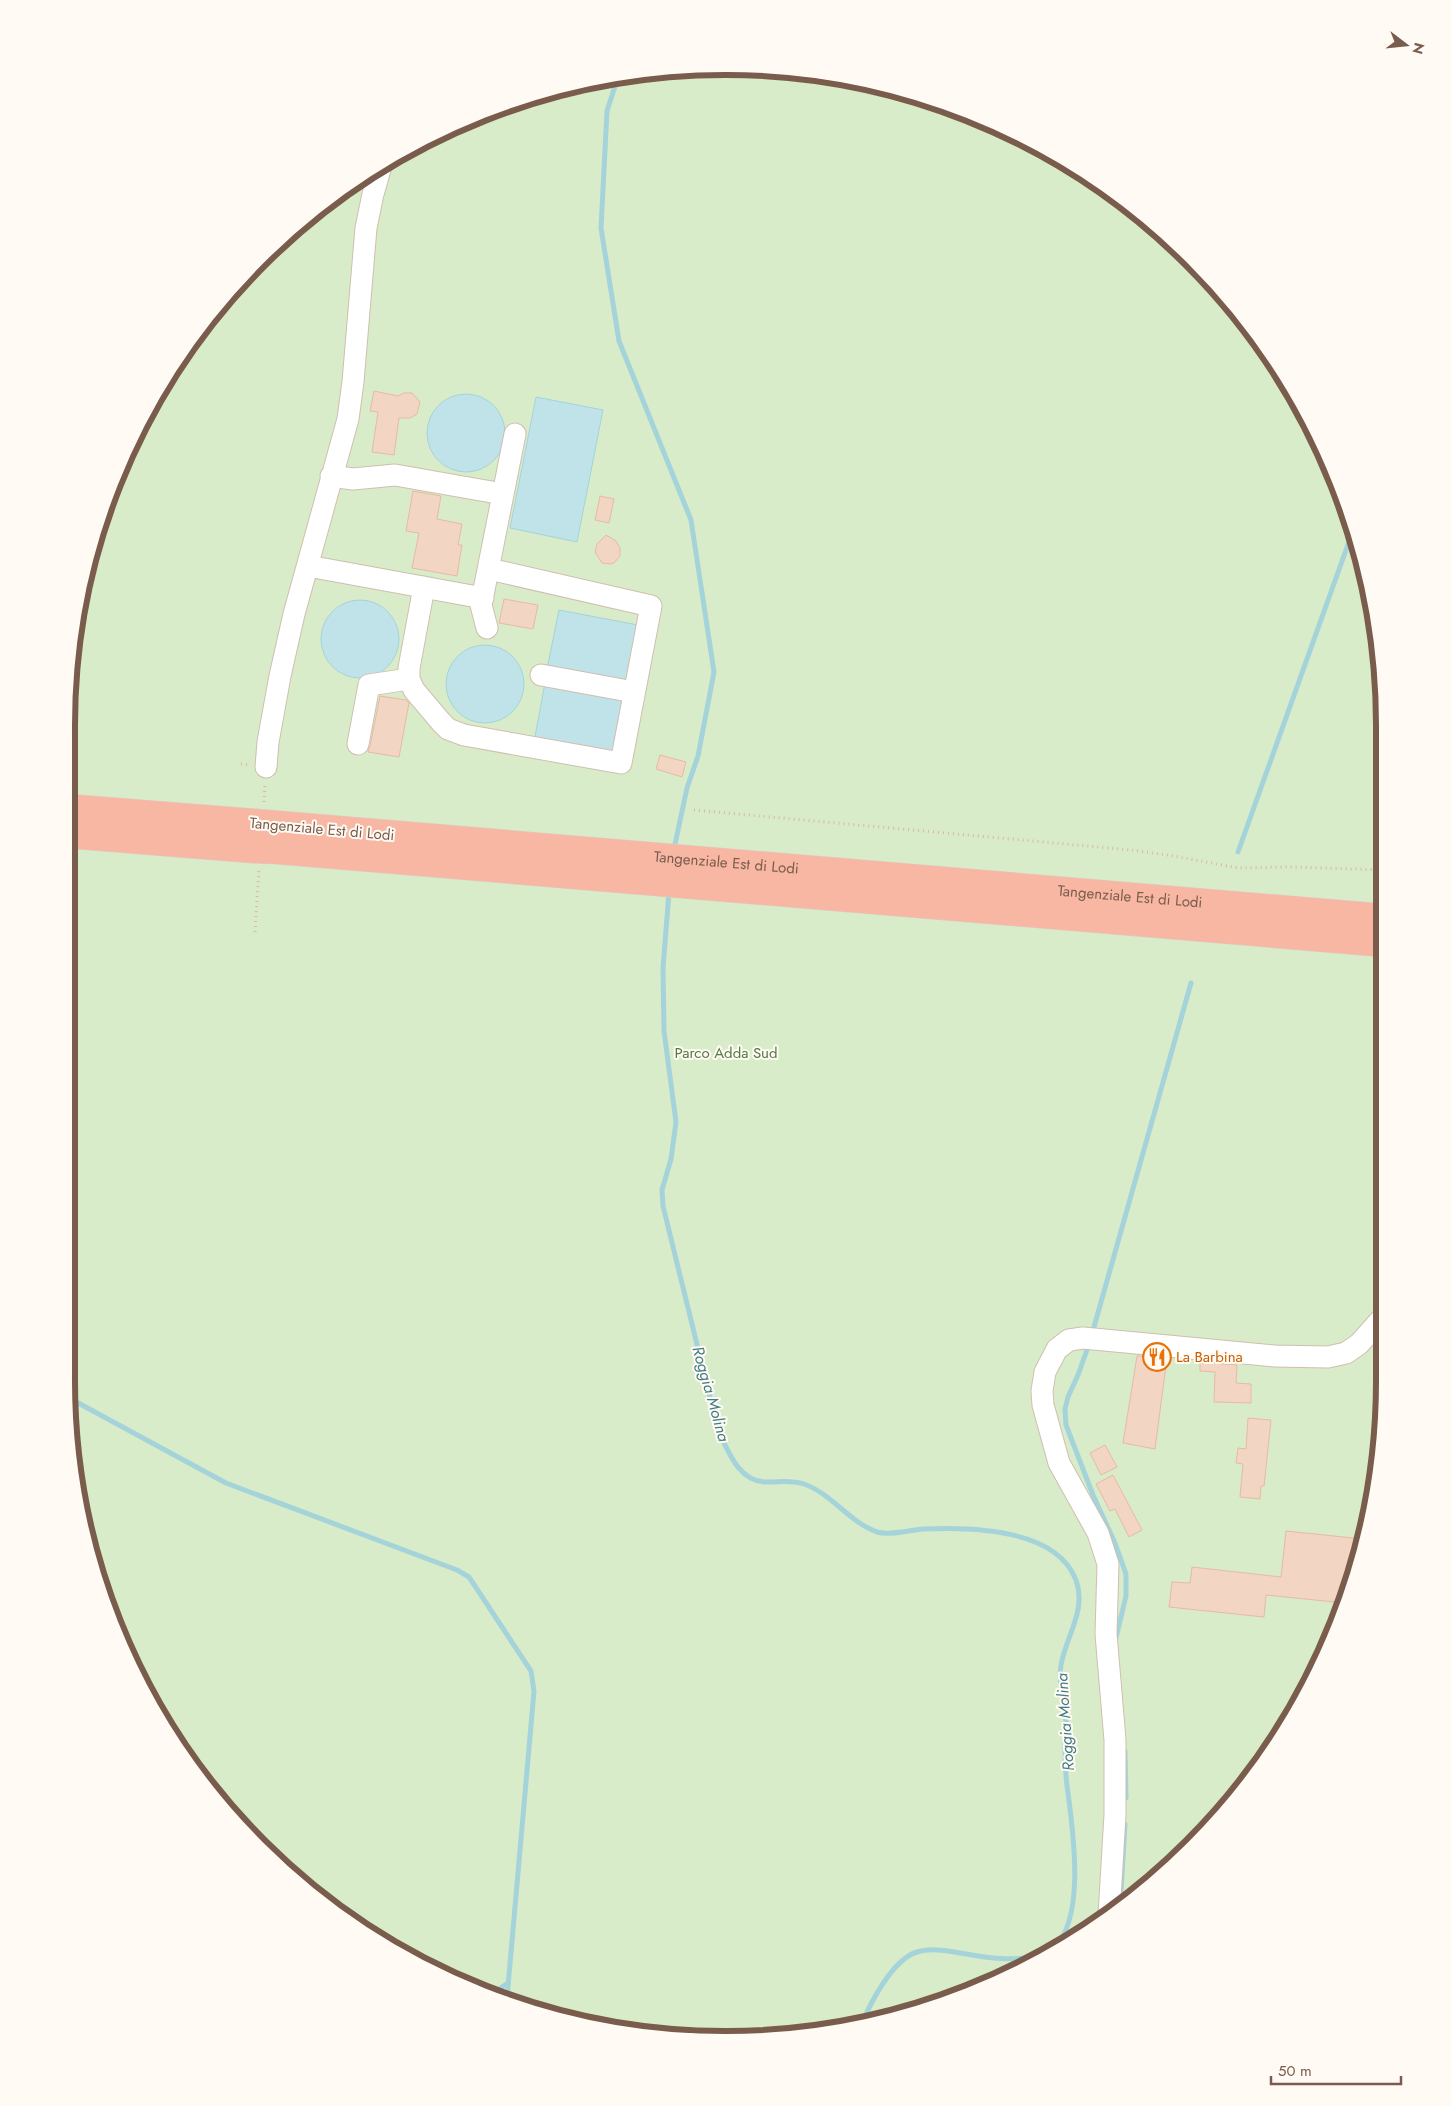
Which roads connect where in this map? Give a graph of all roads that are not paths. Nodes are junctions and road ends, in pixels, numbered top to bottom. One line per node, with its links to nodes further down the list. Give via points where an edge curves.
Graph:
1 (379, 176): 3 (street, via 366,228 348,418)
2 (515, 434): 4 (street)
3 (331, 476): 4 (street, via 353,479 395,475); 5 (street)
4 (503, 494): 6 (street)
5 (308, 566): 7 (street); 14 (street, via 280,676)
6 (489, 569): 8 (street); 12 (street, via 651,606)
7 (424, 587): 8 (street); 11 (street)
8 (483, 598): 9 (street, via 481,605)
9 (487, 628)
10 (541, 675): 12 (street)
11 (409, 680): 12 (street, via 448,729 464,735 620,763); 13 (street, via 369,685)
12 (634, 692)
13 (358, 744)
14 (266, 767)
15 (75, 809): 17 (highway, Tangenziale Est di Lodi)
16 (75, 834): 17 (highway, Tangenziale Est di Lodi)
17 (266, 837): 18 (highway, Tangenziale Est di Lodi)
18 (673, 871): 19 (highway, Tangenziale Est di Lodi); 20 (highway, Tangenziale Est di Lodi)
19 (1376, 917)
20 (1376, 942)
21 (1376, 1325): 22 (street, via 1346,1353 1328,1357 1275,1356 1091,1338 1069,1340 1057,1349 1045,1372 1043,1405 1059,1463 1098,1533 1108,1564 1106,1634 1115,1740)
22 (1110, 1905)

